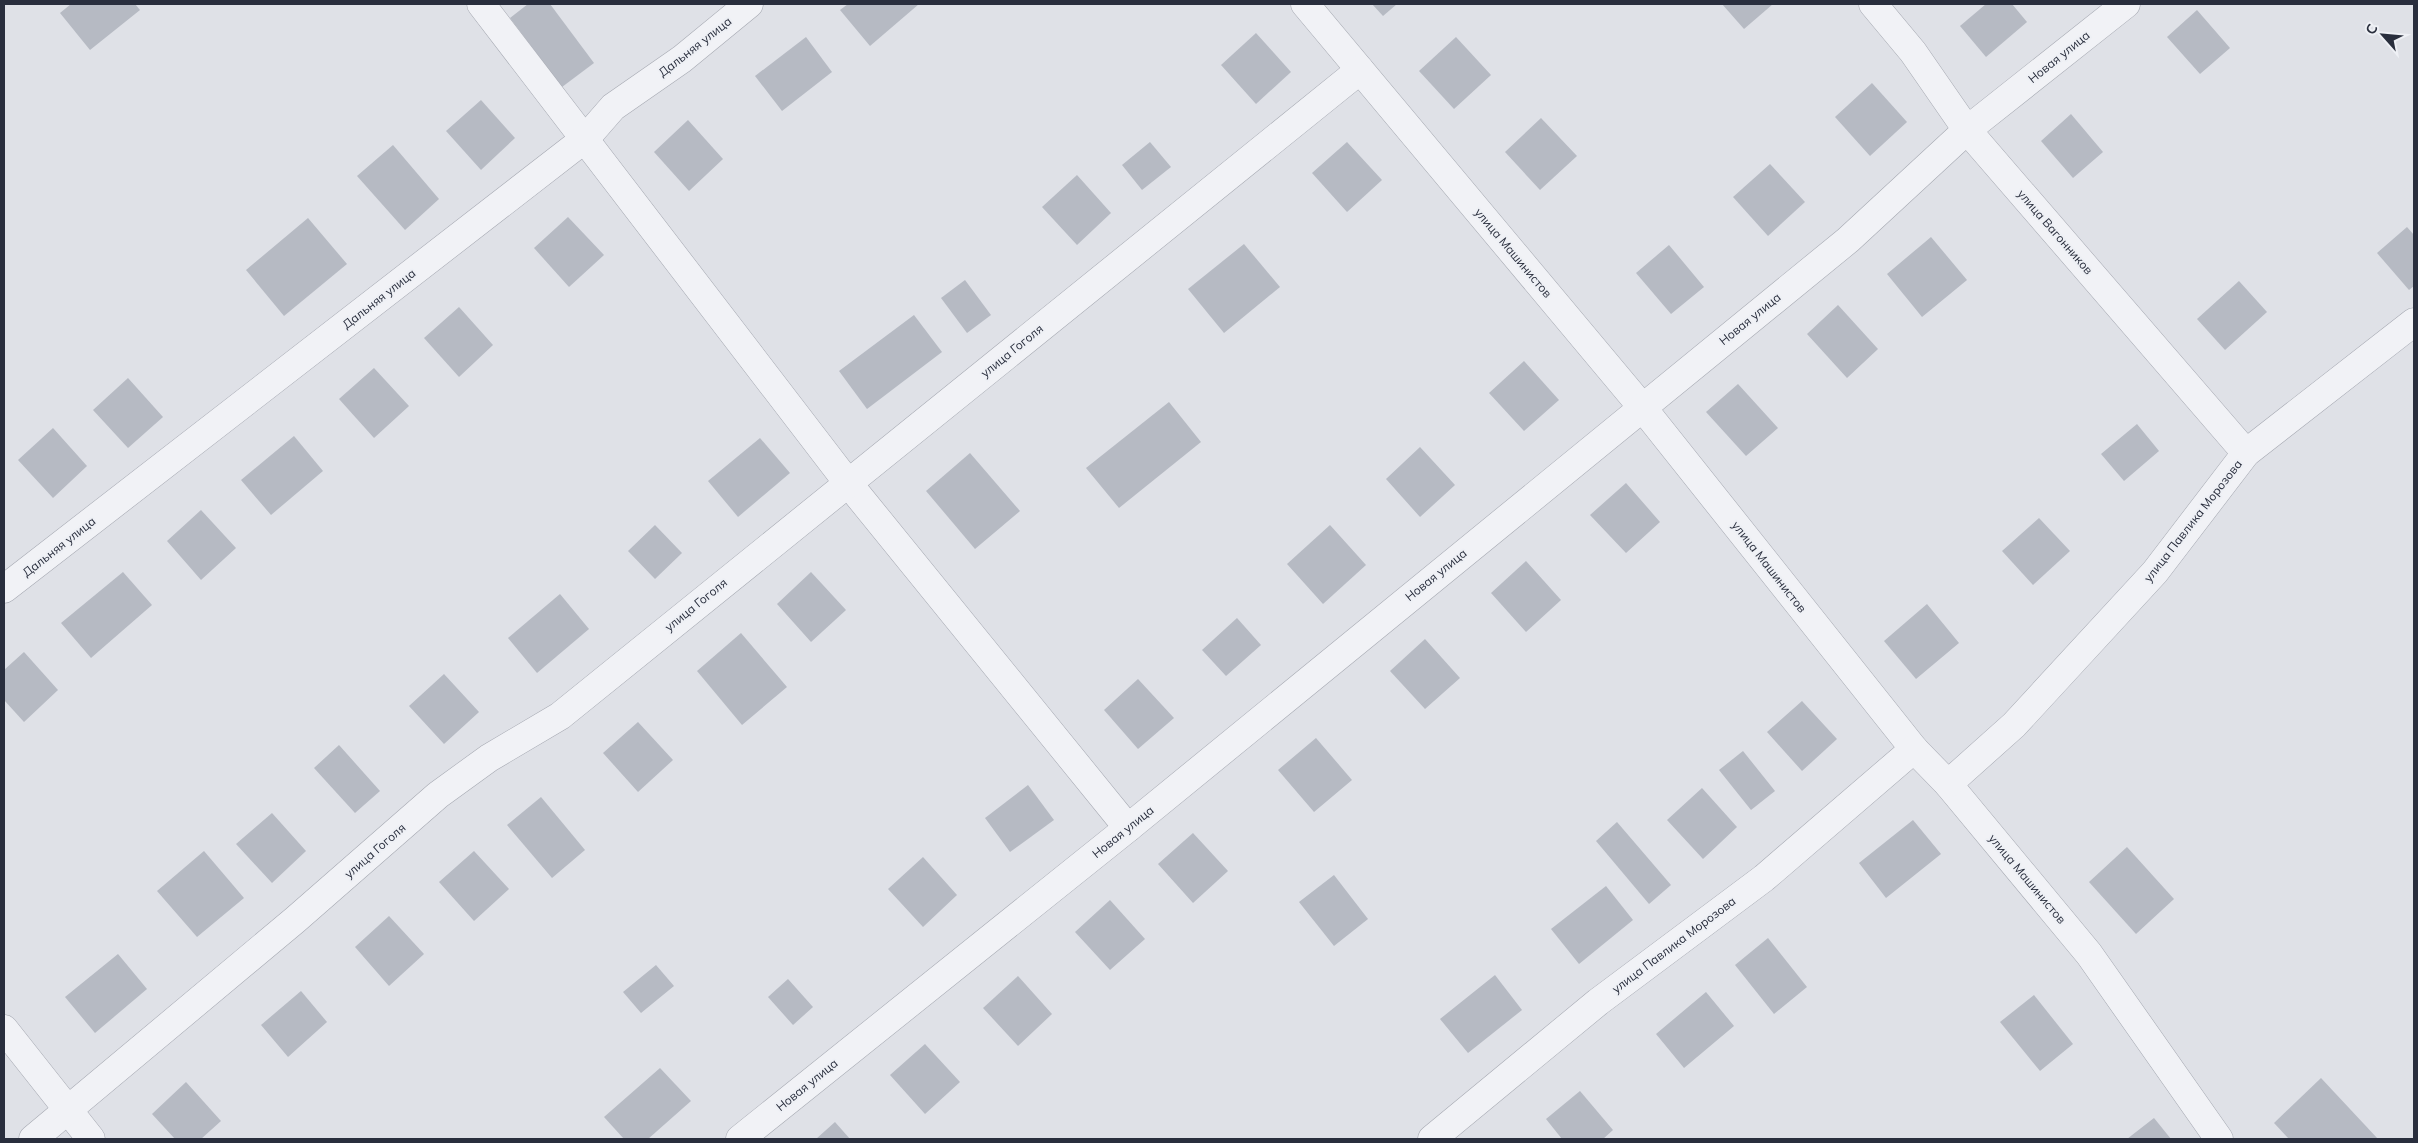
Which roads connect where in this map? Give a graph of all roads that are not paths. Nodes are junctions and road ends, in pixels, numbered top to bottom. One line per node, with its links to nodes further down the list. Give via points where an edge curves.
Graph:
1 (481, 4): 8 (street)
2 (749, 4): 8 (street, Дальняя улица, via 682,59 613,107)
3 (1305, 4): 6 (street, улица Машинистов)
4 (1873, 4): 7 (street, улица Вагонников, via 1913,52)
5 (2126, 4): 7 (street, Новая улица)
6 (1360, 70): 10 (street, улица Машинистов); 12 (street, улица Гоголя)
7 (1967, 130): 10 (street, Новая улица, via 1848,240); 11 (street, улица Вагонников)
8 (586, 138): 12 (street); 13 (street, Дальняя улица)
9 (2414, 322): 11 (street, улица Павлика Морозова)
10 (1642, 407): 14 (street, улица Машинистов); 16 (street, Новая улица)
11 (2246, 453): 15 (street, улица Павлика Морозова, via 2155,572 2014,725)
12 (848, 482): 16 (street); 18 (street, улица Гоголя, via 560,716 489,758 438,795)
13 (4, 589)
14 (1914, 749): 15 (street, улица Машинистов); 22 (street, улица Павлика Морозова, via 1764,878 1598,1002)
15 (1948, 784): 23 (street, улица Машинистов, via 2089,954)
16 (1128, 828): 21 (street, Новая улица)
17 (4, 1029): 18 (street)
18 (68, 1111): 19 (street, улица Гоголя); 20 (street)
19 (33, 1139)
20 (91, 1139)
21 (740, 1139)
22 (1432, 1139)
23 (2219, 1139)

